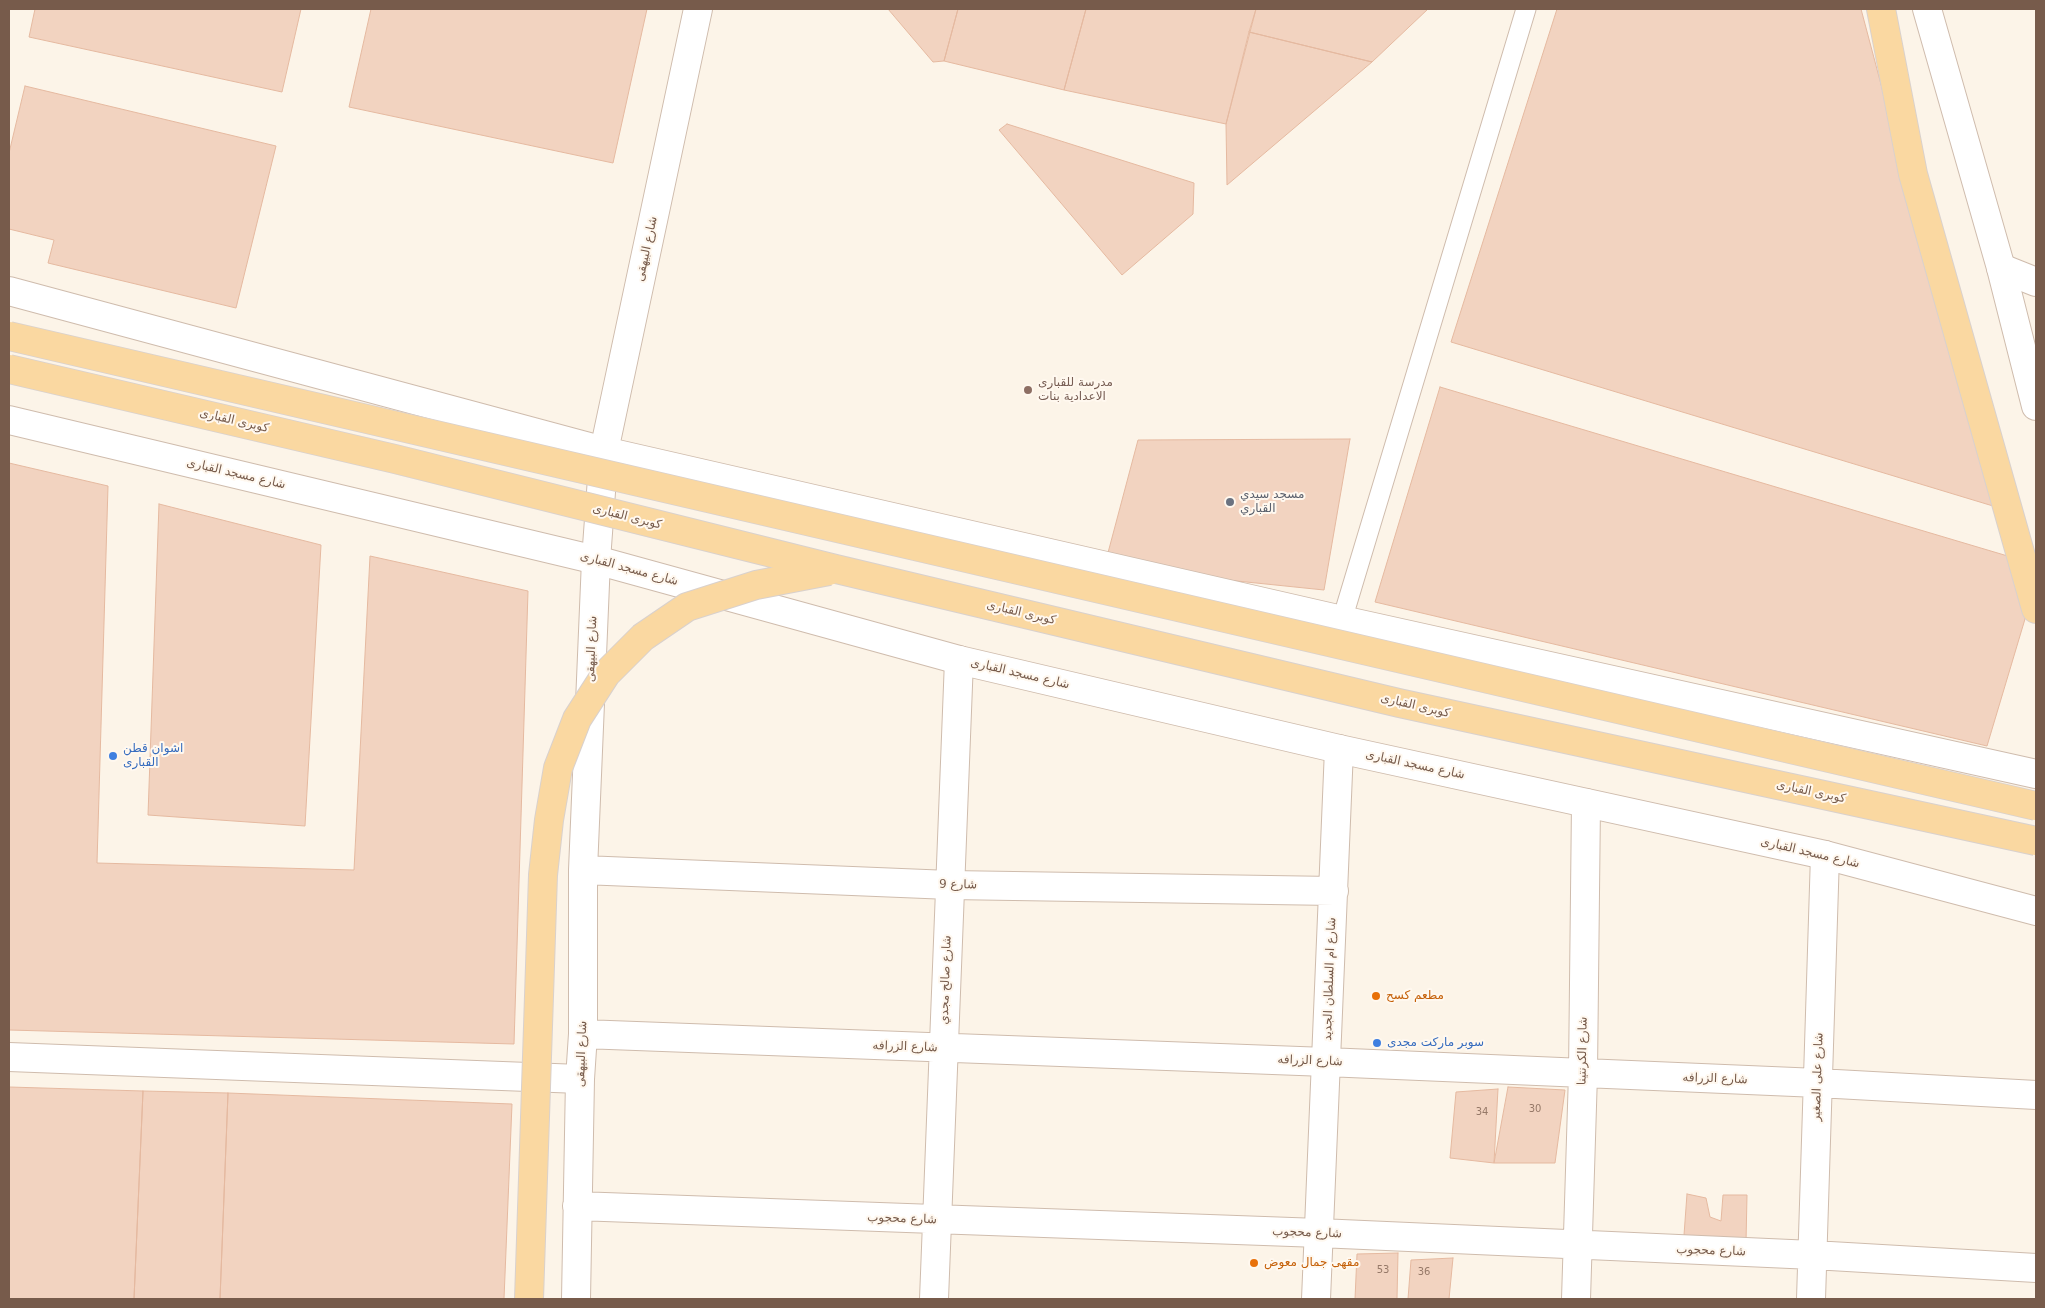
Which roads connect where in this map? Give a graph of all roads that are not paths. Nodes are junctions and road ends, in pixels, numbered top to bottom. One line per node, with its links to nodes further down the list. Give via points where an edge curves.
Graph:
1 (698, 9): 12 (street, شارع البيهقى)
2 (1526, 9): 16 (lane)
3 (1881, 9): 15 (main road, via 1913,174)
4 (1927, 9): 5 (street)
5 (2001, 268): 6 (street); 10 (street)
6 (2036, 282)
7 (9, 291): 12 (street)
8 (9, 336): 21 (main road, bridge)
9 (9, 369): 14 (main road, كوبرى القبارى, bridge, via 394,459)
10 (2036, 406)
11 (9, 420): 13 (street, شارع مسجد القبارى)
12 (604, 451): 13 (street, شارع البيهقى); 16 (street)
13 (596, 560): 17 (street, شارع مسجد القبارى); 24 (street, شارع البيهقى)
14 (836, 570): 22 (main road, كوبرى القبارى, bridge, via 1398,702); 42 (main road, bridge, via 756,586 687,607 643,637 606,674 577,719 558,768 543,875)
15 (2036, 609)
16 (1342, 620): 19 (street)
17 (959, 660): 18 (street, شارع مسجد القبارى); 25 (street, شارع صالح مجدي)
18 (1339, 749): 20 (street, شارع مسجد القبارى); 26 (street, شارع ام السلطان الجديد)
19 (2036, 774)
20 (1586, 803): 23 (street, شارع مسجد القبارى); 32 (street, شارع الكرنتينا)
21 (2036, 806)
22 (2036, 841)
23 (1825, 856): 27 (street, شارع مسجد القبارى); 34 (street, شارع على الصغير)
24 (583, 870): 25 (street, شارع 9); 28 (street, شارع البيهقى)
25 (950, 885): 26 (street, شارع 9); 29 (street, شارع صالح مجدي)
26 (1334, 891): 31 (street, شارع ام السلطان الجديد)
27 (2036, 911)
28 (584, 1034): 29 (street, شارع الزرافه); 33 (street, شارع البيهقى)
29 (944, 1048): 31 (street, شارع الزرافه); 37 (street, شارع صالح مجدي)
30 (9, 1057): 33 (street)
31 (1326, 1062): 32 (street, شارع الزرافه); 38 (street, شارع ام السلطان الجديد)
32 (1583, 1074): 34 (street, شارع الزرافه); 39 (street, شارع الكرنتينا)
33 (580, 1079): 36 (street, شارع البيهقى)
34 (1818, 1083): 35 (street, شارع الزرافه); 40 (street, شارع على الصغير)
35 (2036, 1095)
36 (577, 1206): 37 (street, شارع محجوب); 43 (street, شارع البيهقى)
37 (937, 1220): 38 (street, شارع محجوب); 44 (street, شارع صالح مجدي)
38 (1319, 1233): 39 (street, شارع محجوب); 45 (street, شارع ام السلطان الجديد)
39 (1576, 1246): 40 (street, شارع محجوب); 46 (street, شارع الكرنتينا)
40 (1813, 1255): 41 (street, شارع محجوب); 47 (street, شارع على الصغير)
41 (2036, 1268)
42 (530, 1299)
43 (576, 1299)
44 (934, 1299)
45 (1316, 1299)
46 (1576, 1299)
47 (1811, 1299)

